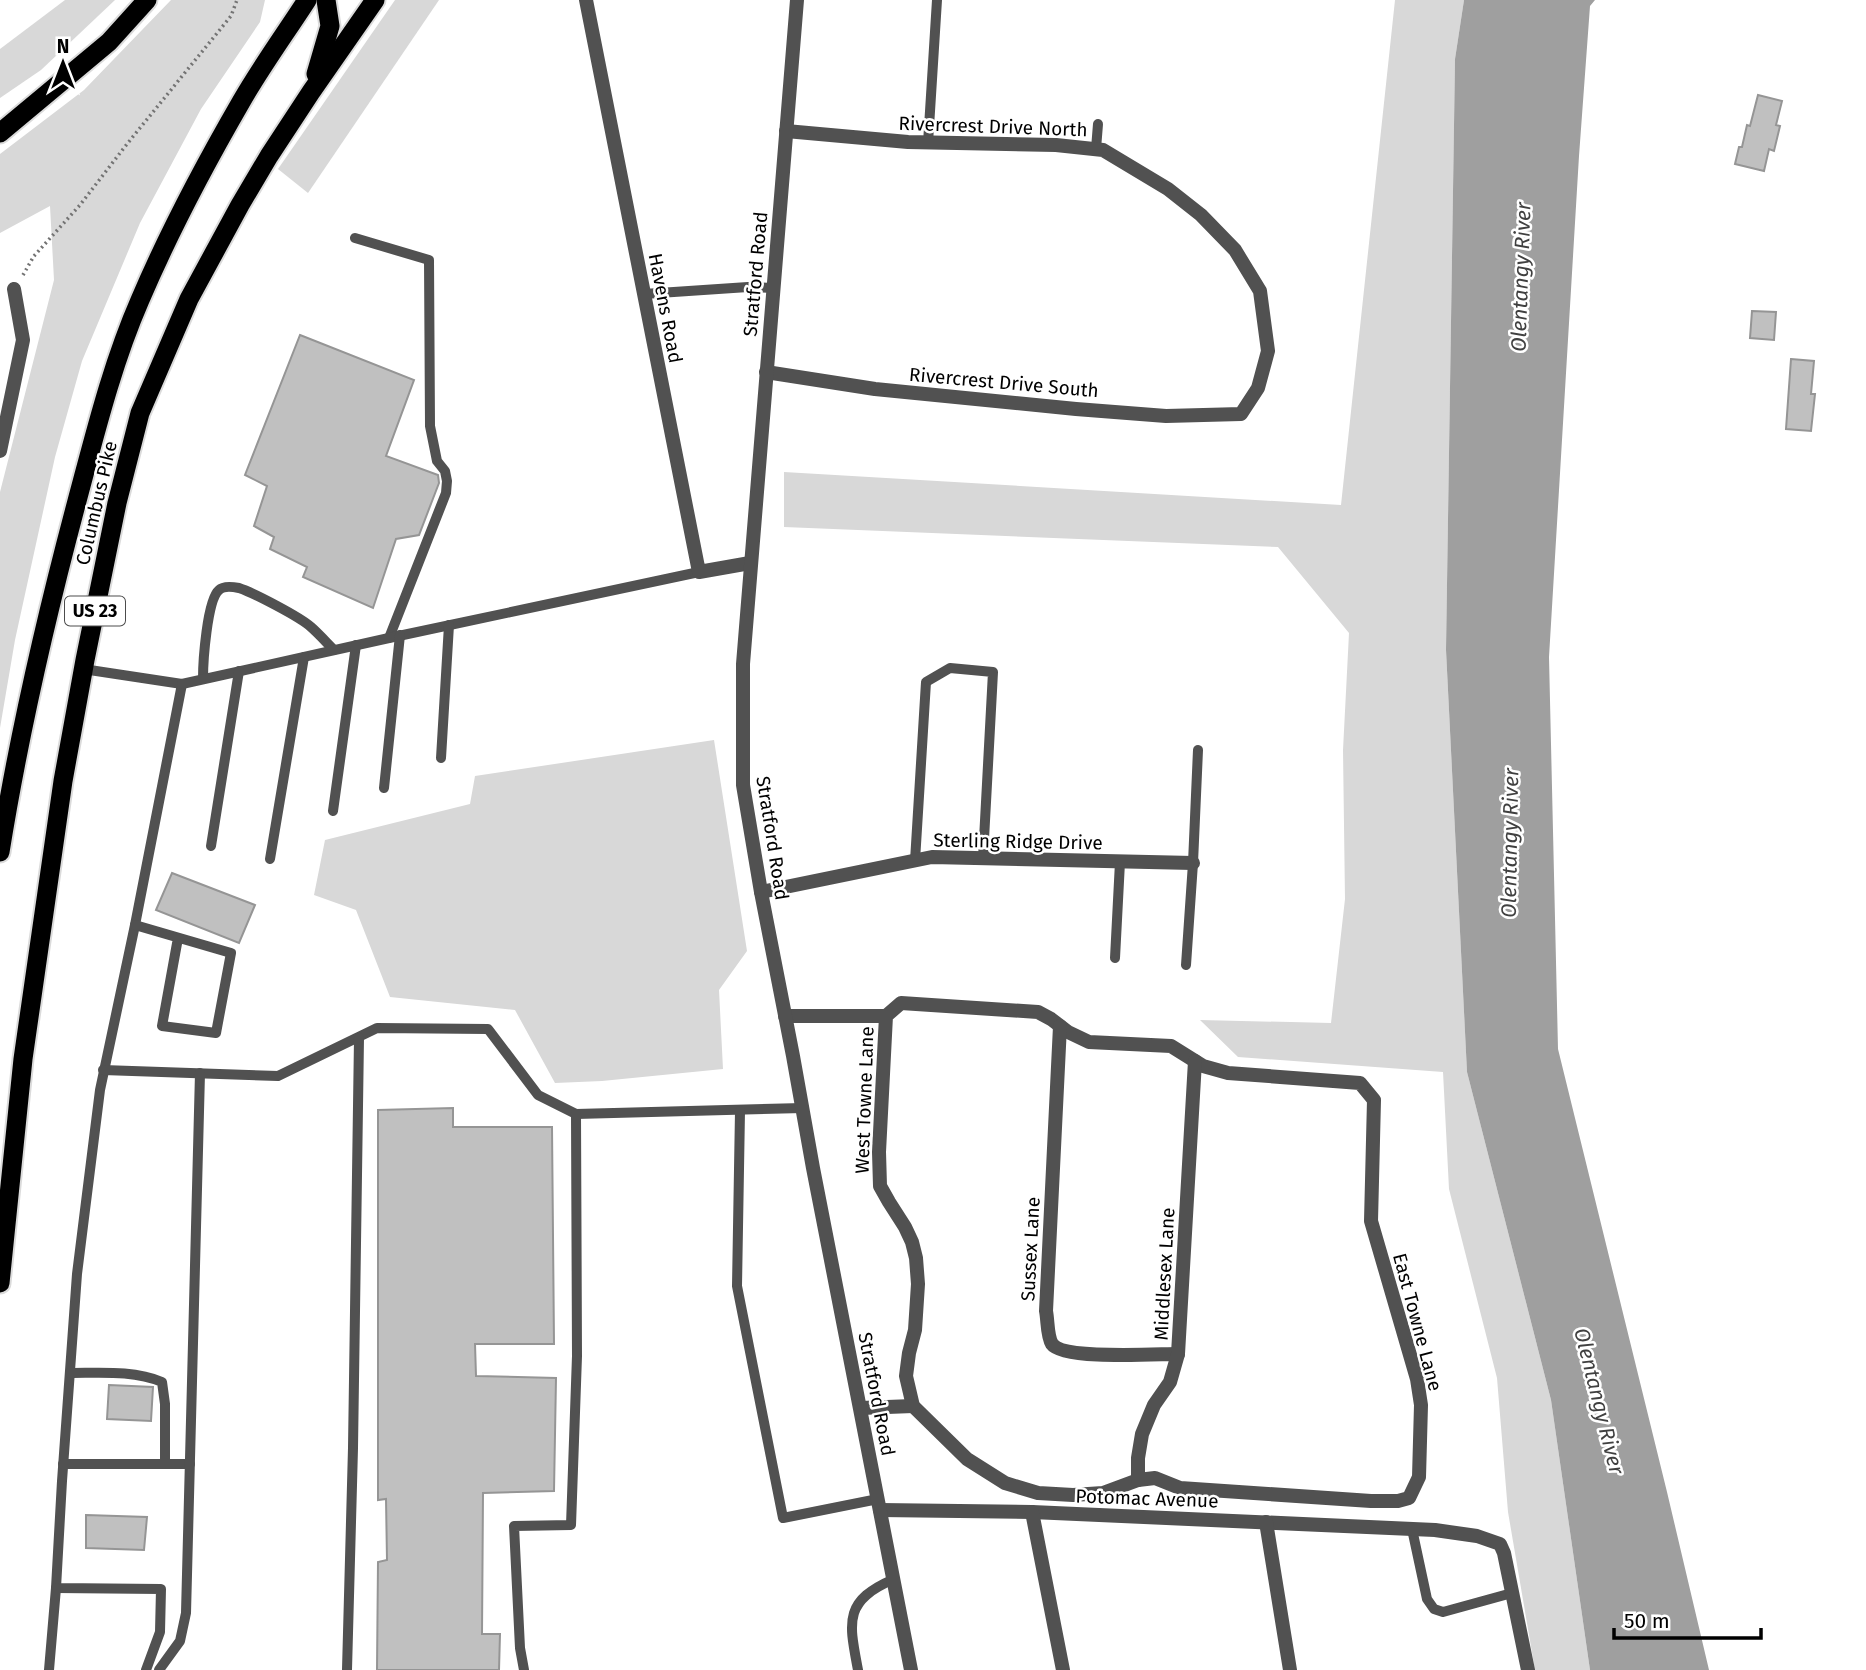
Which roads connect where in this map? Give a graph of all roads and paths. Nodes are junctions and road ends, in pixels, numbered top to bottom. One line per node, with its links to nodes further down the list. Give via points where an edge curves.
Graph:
1 (147, 0): 12 (highway, via 109,42)
2 (237, 0): 17 (path, via 231,16 34,256)
3 (307, 0): 38 (highway, Columbus Pike / US 23, via 242,100 181,212 119,356 49,603)
4 (326, 0): 9 (highway, via 330,26)
5 (375, 0): 9 (highway, Columbus Pike / US 23)
6 (586, 0): 18 (street, Havens Road)
7 (797, 0): 11 (street, Stratford Road)
8 (937, 0): 13 (lane)
9 (311, 92): 29 (highway, Columbus Pike / US 23, via 251,186 189,299 140,413)
10 (1098, 124): 14 (lane)
11 (786, 131): 13 (street, Rivercrest Drive North); 16 (street, Stratford Road)
12 (0, 133)
13 (928, 143): 14 (street, Rivercrest Drive North)
14 (1096, 149): 20 (street, Rivercrest Drive North, via 1168,189 1201,215 1235,250 1260,291 1268,351 1258,388)
15 (355, 238): 25 (lane, via 429,260 430,426 437,461 445,471 446,494)
16 (773, 288): 18 (lane); 19 (street, Stratford Road)
17 (14, 289): 21 (street, via 23,340)
18 (644, 294): 23 (street, Havens Road)
19 (765, 372): 20 (street, Rivercrest Drive South, via 875,390 1076,409 1166,416); 22 (street, Stratford Road)
20 (1241, 414)
21 (0, 451)
22 (750, 563): 23 (street); 44 (street, Stratford Road, via 743,664 743,785)
23 (699, 572): 24 (lane)
24 (449, 625): 25 (lane); 34 (lane)
25 (395, 637): 26 (lane); 35 (lane)
26 (356, 645): 27 (lane); 36 (lane)
27 (334, 650): 28 (lane); 31 (lane, via 310,625 239,588 224,587 215,596 209,619)
28 (304, 657): 30 (lane); 40 (lane)
29 (83, 669): 32 (lane); 60 (highway, Columbus Pike / US 23, via 23,1059)
30 (239, 671): 31 (lane); 37 (lane)
31 (203, 679): 32 (lane)
32 (182, 684): 45 (lane)
33 (1198, 750): 43 (lane)
34 (441, 758)
35 (384, 788)
36 (333, 811)
37 (211, 846)
38 (0, 852)
39 (983, 858): 41 (street, Sterling Ridge Drive); 41 (lane, via 993,672 950,668 926,681); 42 (street, Sterling Ridge Drive)
40 (270, 859)
41 (915, 861): 44 (street, Sterling Ridge Drive)
42 (1120, 862): 43 (street, Sterling Ridge Drive); 47 (lane)
43 (1193, 863): 48 (lane)
44 (761, 892): 49 (street, Stratford Road)
45 (135, 925): 46 (lane); 54 (lane)
46 (178, 937): 46 (lane, via 231,953 216,1033 162,1026)
47 (1115, 957)
48 (1186, 965)
49 (785, 1016): 50 (street, West Towne Lane); 57 (street, Stratford Road)
50 (886, 1016): 51 (street, West Towne Lane, via 901,1003 1038,1012); 63 (street, West Towne Lane, via 880,1186 905,1227 916,1258 915,1330 906,1376)
51 (1060, 1026): 53 (street, West Towne Lane, via 1089,1042 1171,1046); 61 (street, Sussex Lane, via 1046,1311 1051,1342 1057,1349 1079,1354)
52 (359, 1038): 55 (lane, via 278,1076); 59 (lane, via 377,1028 488,1029 538,1095); 79 (lane)
53 (1195, 1061): 56 (street, West Towne Lane, via 1228,1073 1360,1083); 61 (street, Middlesex Lane)
54 (103, 1070): 55 (lane); 62 (lane, via 77,1274)
55 (200, 1073): 67 (lane)
56 (1374, 1100): 68 (street, East Towne Lane, via 1371,1221 1421,1405 1419,1477 1409,1498 1371,1501 1180,1488 1154,1478)
57 (803, 1108): 58 (lane); 64 (street, Stratford Road)
58 (740, 1111): 59 (lane); 69 (lane, via 737,1286 783,1518)
59 (576, 1114): 80 (lane, via 577,1356 571,1525 514,1525)
60 (0, 1283)
61 (1178, 1354): 68 (street, Middlesex Lane, via 1170,1382 1142,1434)
62 (70, 1373): 65 (lane); 66 (lane, via 152,1377 162,1382)
63 (913, 1406): 64 (street); 68 (street, via 967,1460 1006,1483 1038,1493 1073,1495 1103,1493)
64 (861, 1408): 69 (street, Stratford Road)
65 (63, 1464): 66 (lane); 74 (lane)
66 (165, 1464): 67 (lane)
67 (190, 1464): 78 (lane, via 186,1612 180,1641)
68 (1138, 1480)
69 (879, 1504): 70 (street, Potomac Avenue); 73 (street, Stratford Road)
70 (1031, 1513): 71 (street, Potomac Avenue); 83 (street)
71 (1266, 1522): 72 (street, Potomac Avenue); 84 (street)
72 (1412, 1530): 75 (street, Potomac Avenue, via 1477,1536 1500,1544); 75 (lane, via 1427,1599 1434,1609 1443,1612)
73 (894, 1579): 81 (lane, via 875,1587 852,1613); 82 (street, Stratford Road)
74 (56, 1588): 76 (lane); 77 (lane, via 161,1589 160,1632)
75 (1512, 1593): 85 (street)
76 (49, 1670)
77 (146, 1670)
78 (159, 1670)
79 (347, 1670)
80 (524, 1670)
81 (858, 1670)
82 (911, 1670)
83 (1063, 1670)
84 (1290, 1670)
85 (1528, 1670)

